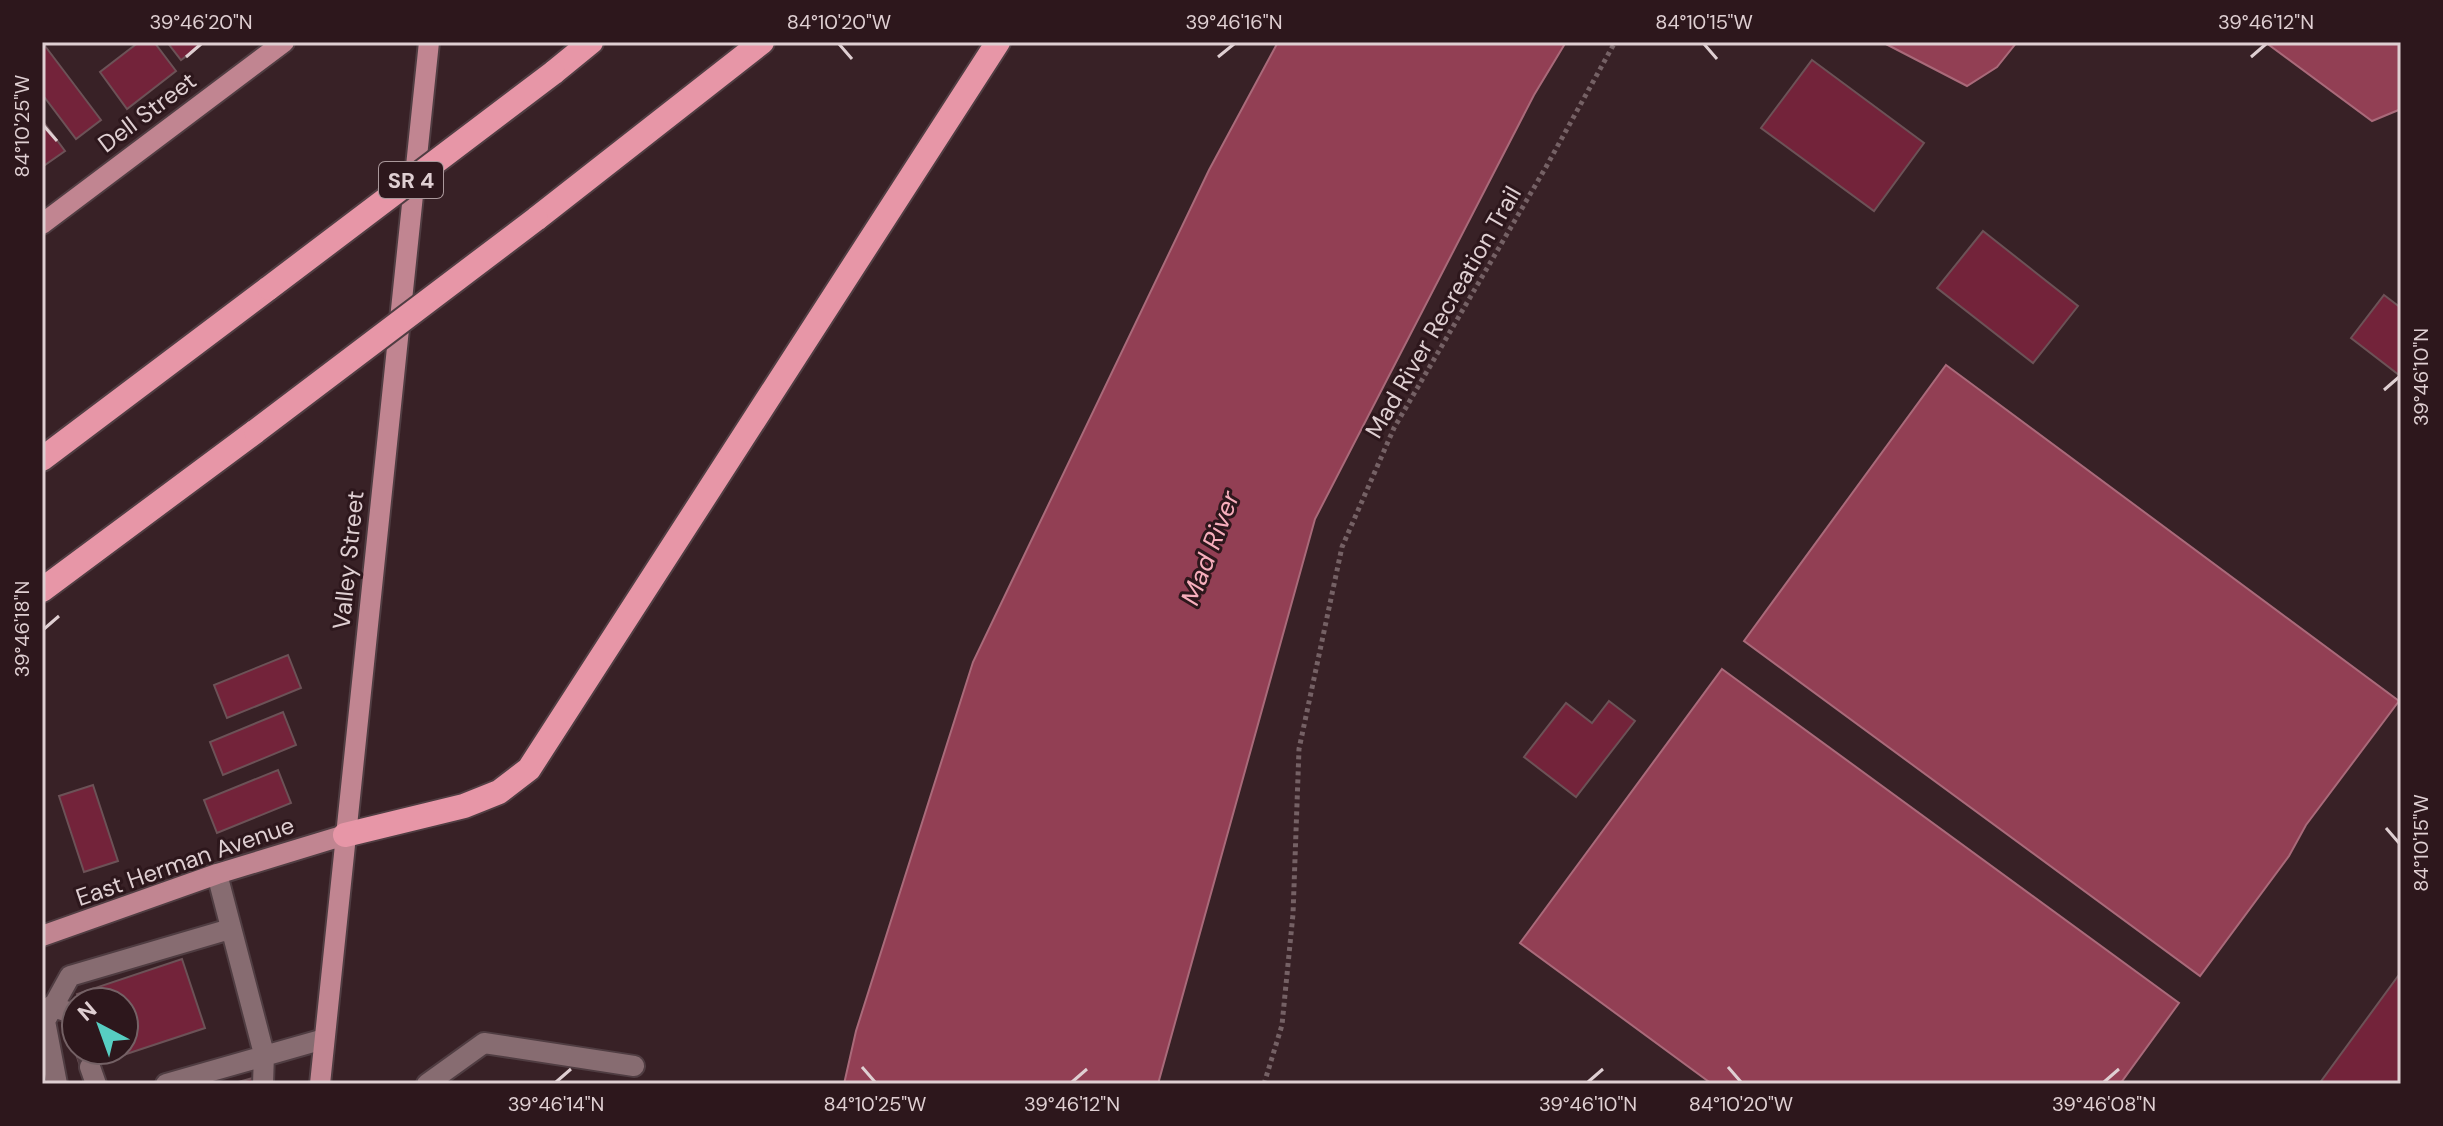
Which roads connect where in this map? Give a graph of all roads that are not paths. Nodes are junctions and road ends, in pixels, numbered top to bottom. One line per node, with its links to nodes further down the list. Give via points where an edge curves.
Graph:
1 (284, 42): 6 (main road, Dell Street)
2 (429, 42): 9 (main road, Valley Street)
3 (591, 42): 7 (highway, SR 4, bridge)
4 (762, 42): 8 (highway, bridge)
5 (998, 42): 9 (highway, via 529,769 499,792 464,806)
6 (42, 224)
7 (42, 459)
8 (42, 590)
9 (345, 835): 10 (main road, East Herman Avenue); 16 (main road, Valley Street)
10 (217, 874): 11 (lane); 12 (main road, East Herman Avenue)
11 (230, 929): 14 (lane, via 70,976); 17 (lane)
12 (50, 934): 13 (main road)
13 (42, 948)
14 (51, 1006): 15 (lane); 20 (lane, via 45,1021)
15 (60, 1009)
16 (324, 1039): 17 (lane); 23 (main road, Valley Street)
17 (264, 1054): 19 (lane); 22 (lane)
18 (634, 1066): 24 (lane, via 484,1043)
19 (199, 1079): 21 (lane)
20 (57, 1084)
21 (166, 1084)
22 (263, 1084)
23 (320, 1084)
24 (427, 1084)

